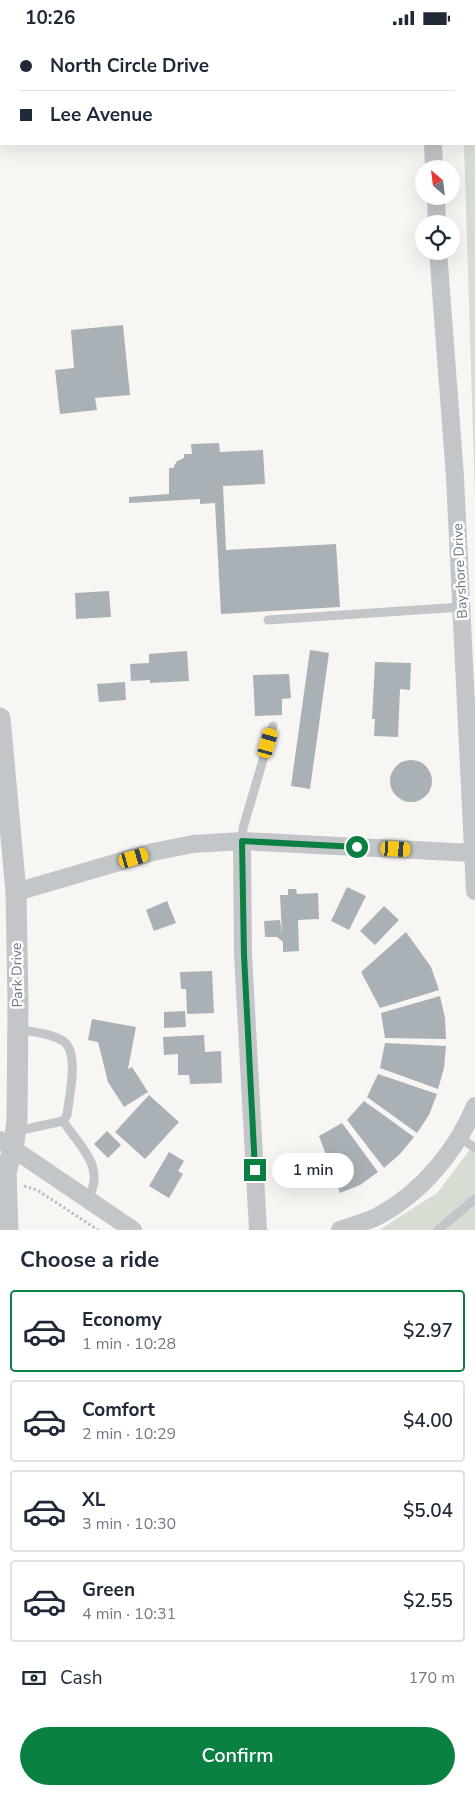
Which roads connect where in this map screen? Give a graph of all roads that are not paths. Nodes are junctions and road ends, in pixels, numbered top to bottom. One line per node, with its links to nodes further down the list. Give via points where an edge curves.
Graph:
1 (433, 145): 2 (street)
2 (434, 160)
3 (439, 260): 4 (street, Bayshore Drive)
4 (461, 607): 5 (lane); 6 (street, Bayshore Drive)
5 (268, 620)
6 (471, 702): 10 (street, Bayshore Drive)
7 (0, 719): 12 (street, Park Drive)
8 (273, 726): 9 (lane)
9 (242, 841): 10 (street); 12 (street, via 193,844 153,852); 23 (street, via 244,955)
10 (472, 853): 11 (street, Bayshore Drive)
11 (475, 891)
12 (16, 892): 13 (street, Park Drive)
13 (18, 1029): 15 (lane, via 52,1036 70,1048 73,1063 67,1115); 17 (street, Park Drive)
14 (475, 1106): 16 (street)
15 (63, 1121): 17 (lane); 19 (lane, via 92,1163 95,1186)
16 (459, 1137): 18 (lane); 24 (street, via 415,1192 380,1216)
17 (10, 1140): 19 (street); 21 (street, Park Drive, via 6,1172)
18 (475, 1148)
19 (88, 1199): 22 (street)
20 (475, 1199): 25 (lane)
21 (8, 1230)
22 (133, 1230)
23 (258, 1230)
24 (340, 1230)
25 (438, 1230)

